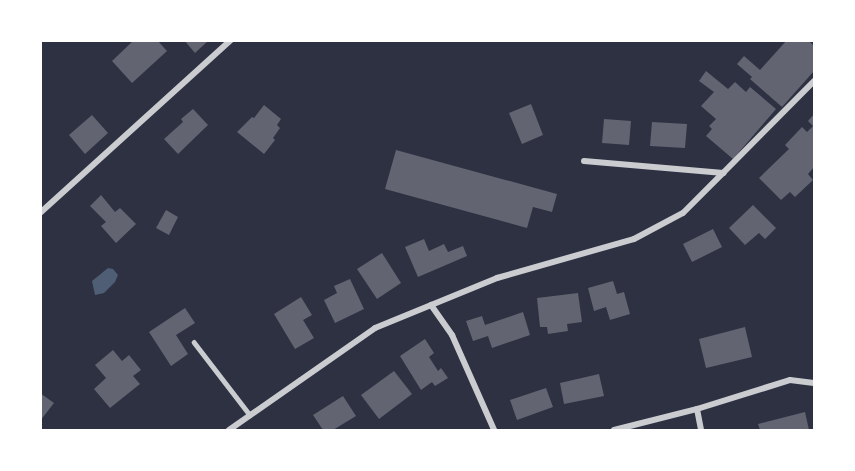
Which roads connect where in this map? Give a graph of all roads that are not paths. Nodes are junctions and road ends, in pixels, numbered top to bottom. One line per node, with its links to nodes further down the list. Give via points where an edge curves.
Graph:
1 (231, 40): 5 (street)
2 (814, 81): 4 (street)
3 (584, 161): 4 (street)
4 (723, 173): 6 (street, via 683,213 634,239 496,278)
5 (40, 213)
6 (430, 305): 10 (street, via 375,328); 12 (street, via 452,335)
7 (194, 342): 10 (lane)
8 (814, 383): 9 (street, via 790,380)
9 (697, 409): 13 (street); 14 (street)
10 (250, 415): 11 (street)
11 (229, 430)
12 (494, 430)
13 (614, 430)
14 (701, 430)

